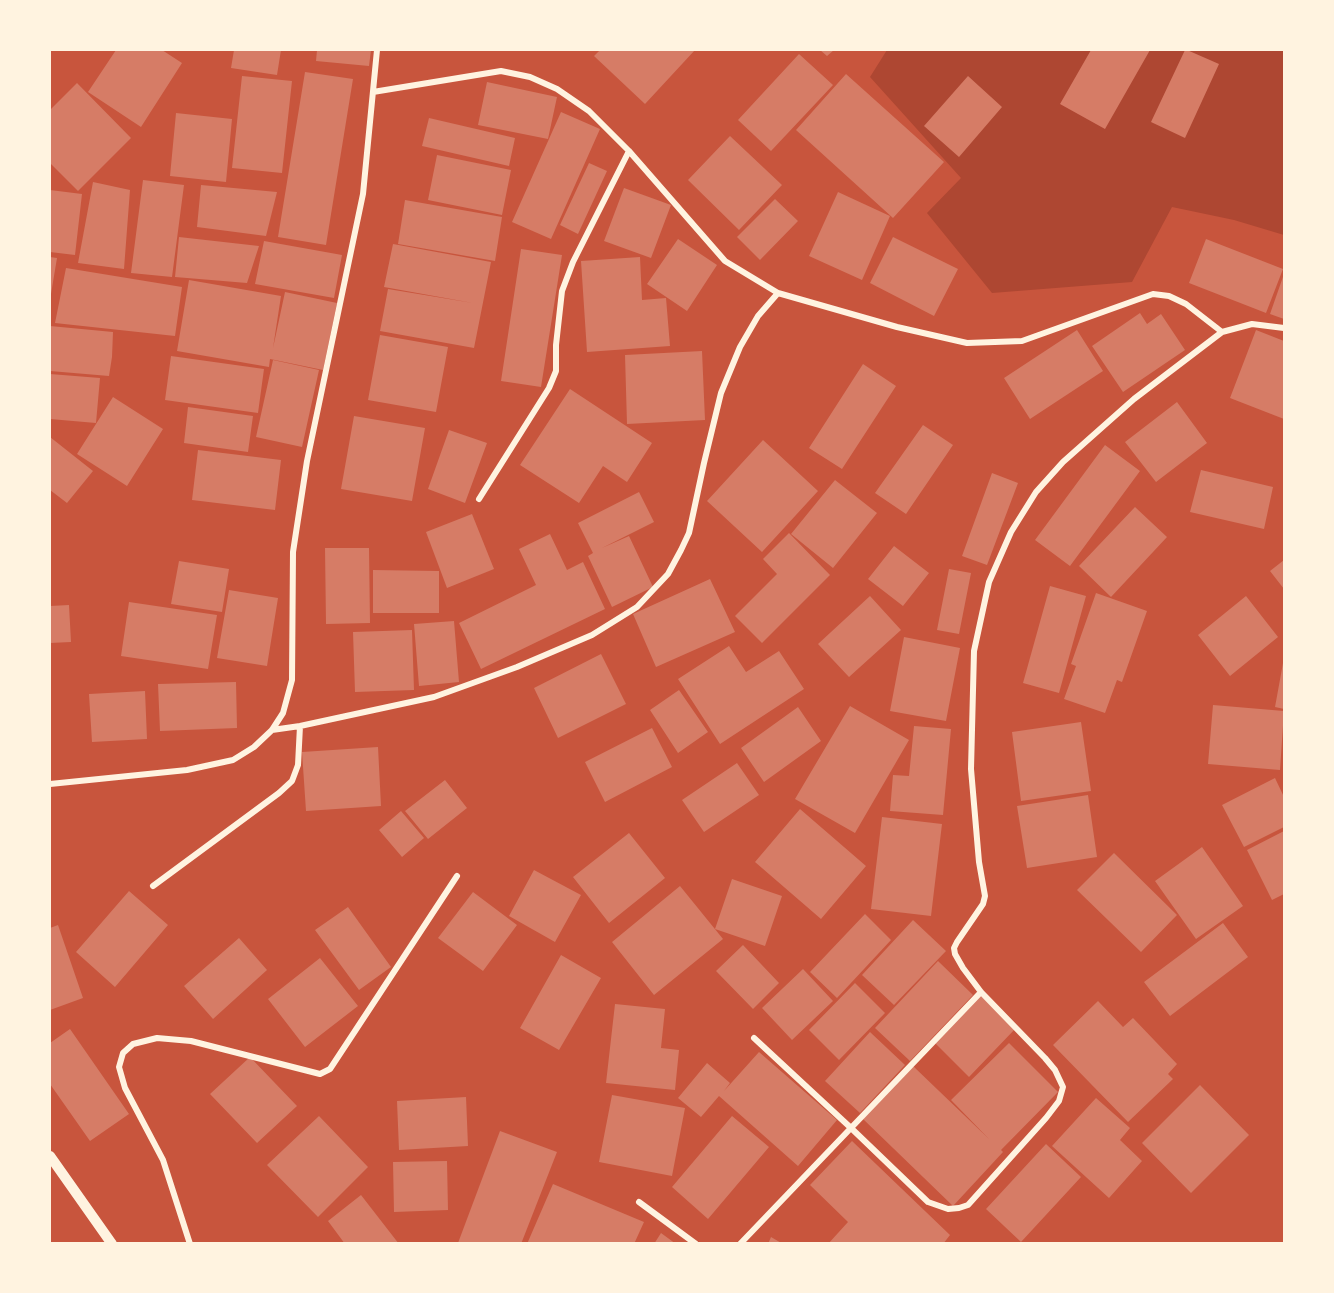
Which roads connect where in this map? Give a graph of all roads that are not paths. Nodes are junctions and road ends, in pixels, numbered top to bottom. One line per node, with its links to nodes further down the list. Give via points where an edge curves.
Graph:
1 (377, 50): 2 (street)
2 (373, 92): 3 (street, via 501,71 531,77 589,111); 9 (street, via 363,194 293,552 292,680 283,713)
3 (629, 152): 4 (street, via 725,261); 7 (street, via 562,291 556,371 549,388)
4 (778, 293): 6 (street, via 967,343 1022,341 1153,294 1186,304); 8 (street, via 758,316 740,347 721,393 689,533 668,574 638,607 592,635 434,697)
5 (1284, 328): 6 (street, via 1252,324)
6 (1222, 332): 13 (street, via 1134,399 1063,462 1036,492 1011,532 988,582 974,651 971,769 985,896 954,948)
7 (479, 500)
8 (300, 726): 9 (street); 12 (street, via 298,765 292,781)
9 (272, 729): 10 (street, via 233,760 187,770)
10 (50, 784)
11 (457, 876): 19 (street, via 330,1069 320,1074 191,1041 157,1038 133,1044 123,1053 119,1066 125,1088 163,1160)
12 (153, 886)
13 (981, 992): 15 (street); 15 (street, via 1046,1058 1063,1087 1059,1101 1046,1118 968,1205 948,1209 928,1202)
14 (754, 1038): 15 (street)
15 (851, 1128): 21 (street)
16 (50, 1156): 18 (street)
17 (639, 1202): 20 (street)
18 (111, 1244)
19 (190, 1244)
20 (696, 1244)
21 (740, 1244)

